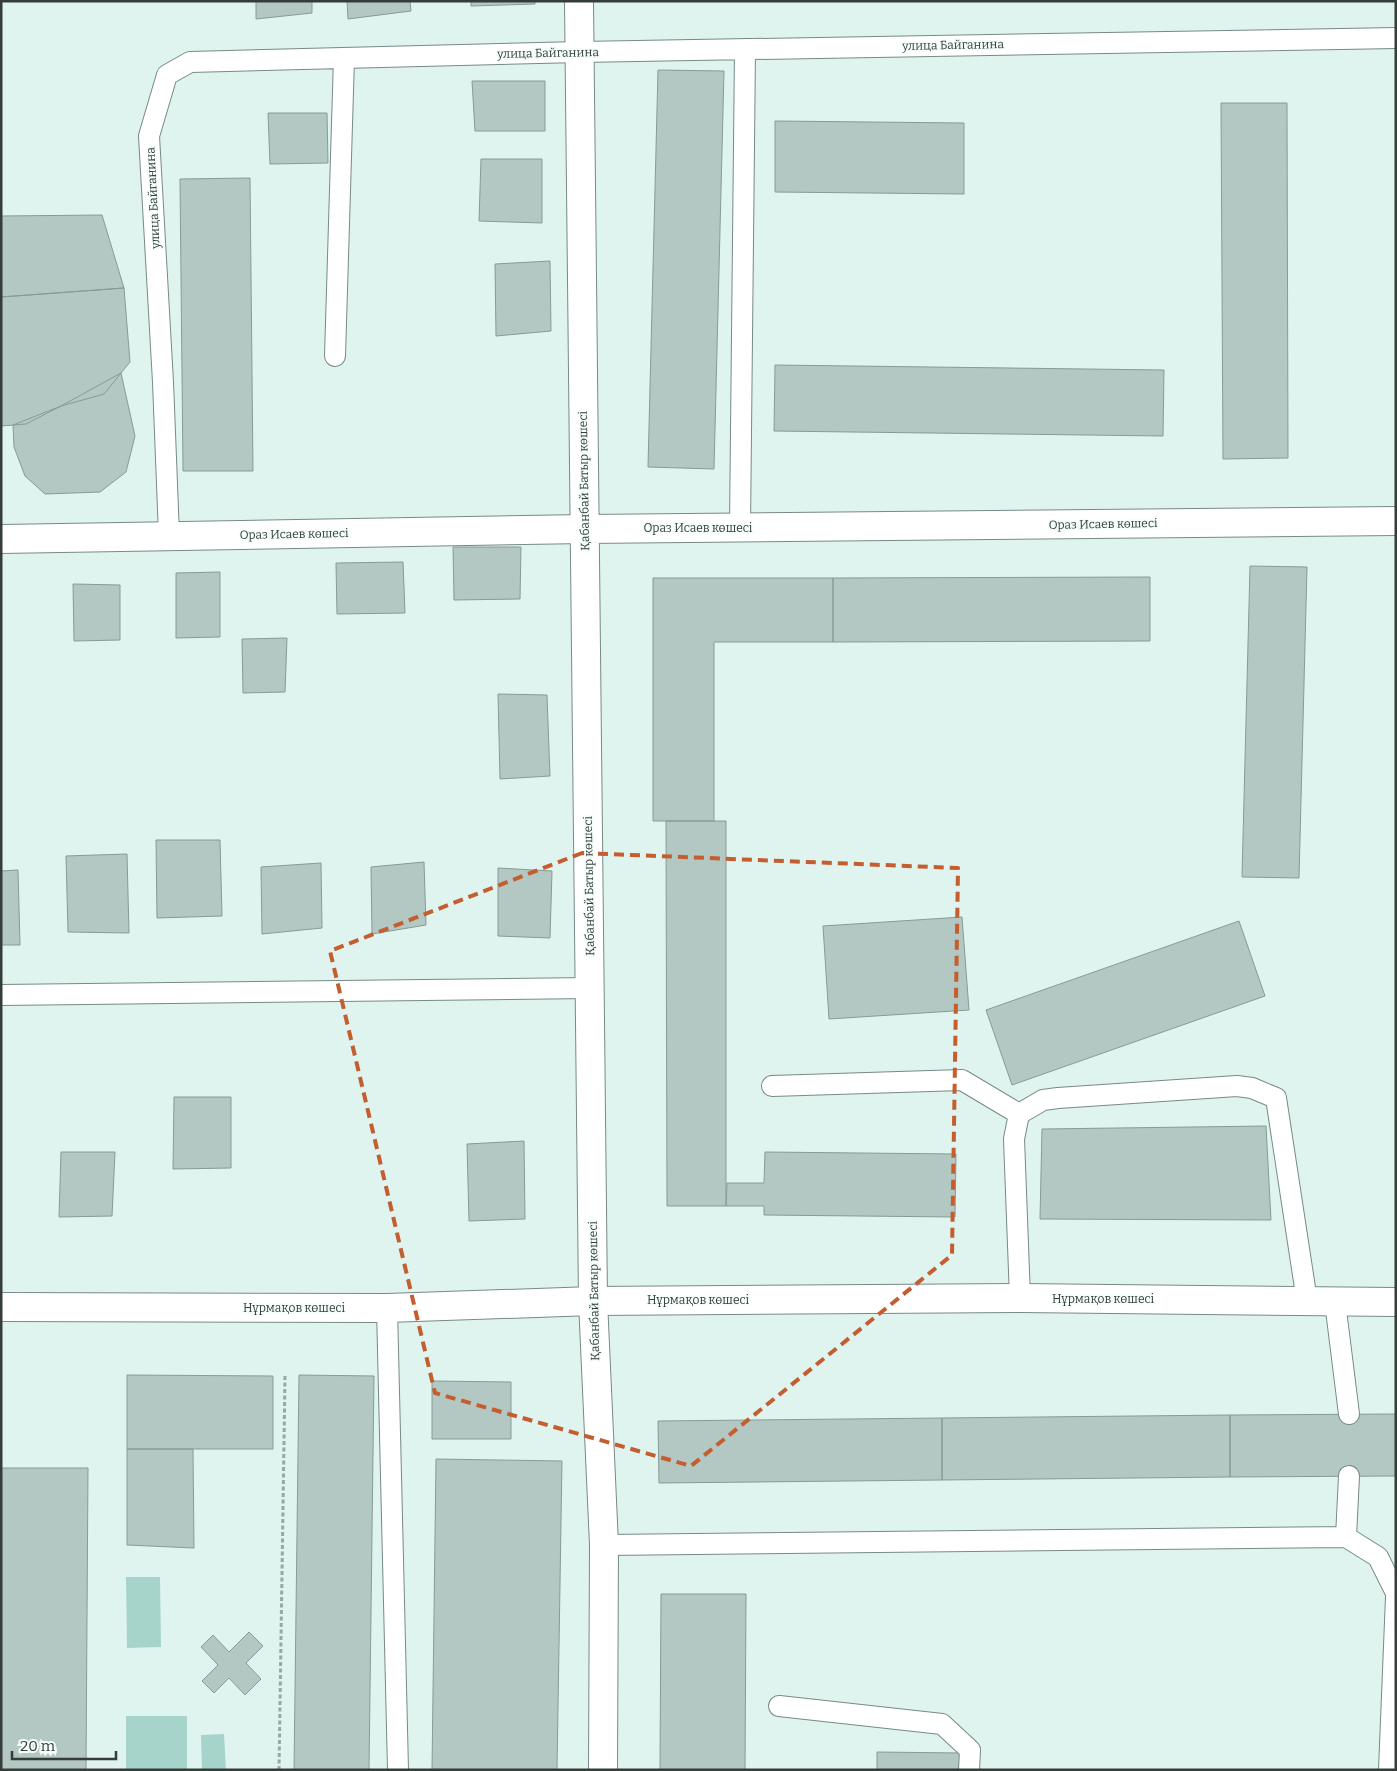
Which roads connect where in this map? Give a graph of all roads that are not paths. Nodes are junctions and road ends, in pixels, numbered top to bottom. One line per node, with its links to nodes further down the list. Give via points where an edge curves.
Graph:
1 (579, 1): 4 (street, Қабанбай Батыр көшесі)
2 (1396, 38): 3 (lane, улица Байганина)
3 (745, 49): 4 (lane, улица Байганина); 8 (lane)
4 (580, 52): 5 (lane, улица Байганина); 9 (street, Қабанбай Батыр көшесі)
5 (344, 58): 6 (lane); 10 (lane, улица Байганина, via 190,62 167,75 149,136)
6 (335, 356)
7 (1396, 521): 8 (street, Ораз Исаев көшесі)
8 (740, 528): 9 (street, Ораз Исаев көшесі)
9 (585, 529): 10 (street, Ораз Исаев көшесі); 12 (street, Қабанбай Батыр көшесі)
10 (169, 536): 11 (street, Ораз Исаев көшесі)
11 (1, 539)
12 (590, 988): 13 (lane); 18 (street, Қабанбай Батыр көшесі)
13 (1, 995)
14 (772, 1086): 15 (lane, via 962,1080)
15 (1019, 1114): 16 (lane, via 1014,1139); 17 (lane, via 1043,1100 1058,1098 1237,1086 1276,1098)
16 (1020, 1298): 17 (street, Нұрмақов көшесі); 18 (street, Нұрмақов көшесі)
17 (1307, 1300): 19 (street, Нұрмақов көшесі)
18 (593, 1301): 22 (street, Нұрмақов көшесі); 26 (street, Қабанбай Батыр көшесі)
19 (1335, 1302): 20 (street, Нұрмақов көшесі); 23 (lane)
20 (1396, 1302)
21 (1, 1307): 22 (street, Нұрмақов көшесі)
22 (387, 1308): 29 (lane)
23 (1349, 1414)
24 (1349, 1476): 25 (lane)
25 (1346, 1537): 26 (lane); 27 (lane, via 1378,1557)
26 (604, 1545): 30 (street, Қабанбай Батыр көшесі)
27 (1396, 1595): 32 (lane)
28 (778, 1706): 31 (lane, via 942,1724 970,1750)
29 (398, 1770)
30 (603, 1770)
31 (969, 1770)
32 (1389, 1770)

